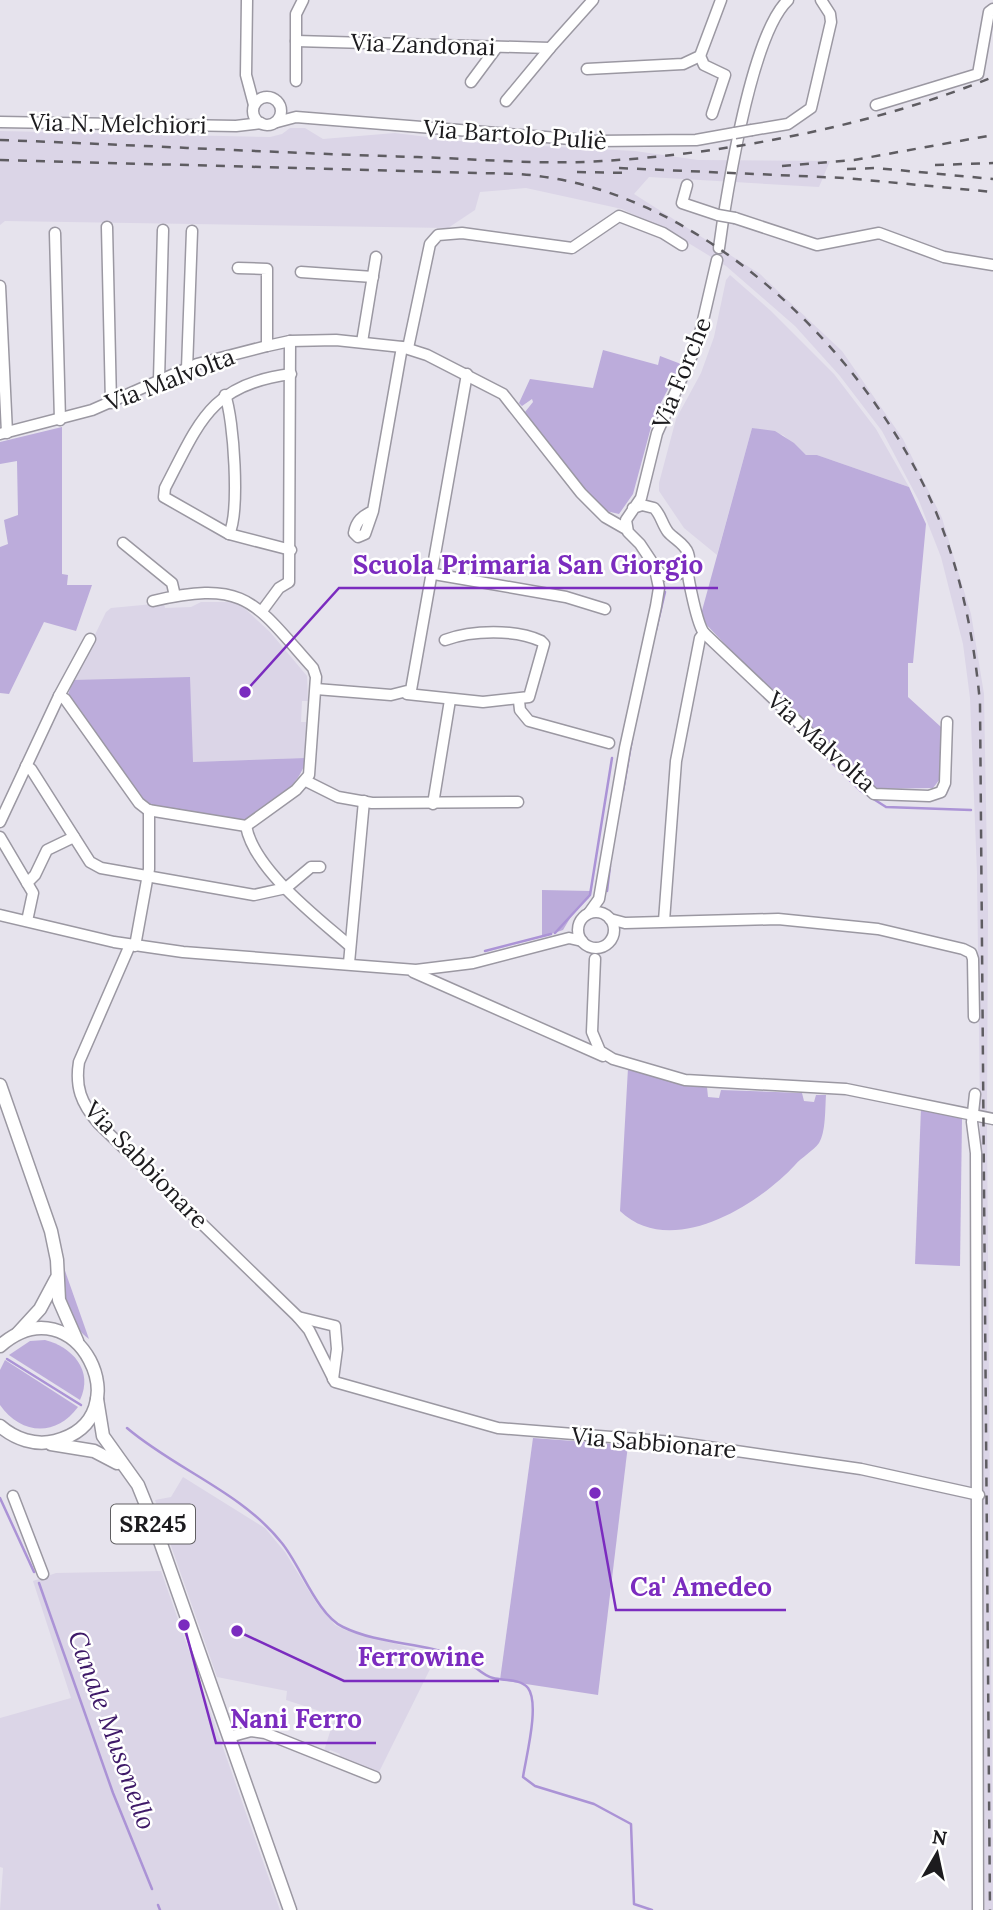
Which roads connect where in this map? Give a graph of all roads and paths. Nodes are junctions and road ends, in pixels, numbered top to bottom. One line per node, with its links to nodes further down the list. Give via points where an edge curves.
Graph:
1 (247, 0): 15 (street)
2 (303, 0): 10 (street, via 296,15)
3 (593, 0): 12 (street, Via Zandonai)
4 (721, 0): 13 (street)
5 (777, 0): 9 (street)
6 (788, 0): 9 (street)
7 (821, 0): 24 (street, Via Bartolo Puliè, bridge, via 831,22 811,107 788,124 696,140 596,141)
8 (993, 9): 21 (street, via 978,74)
9 (776, 13): 30 (street, via 751,82)
10 (296, 41): 11 (street, Via Zandonai); 16 (street)
11 (497, 47): 12 (street, Via Zandonai); 17 (street)
12 (550, 48): 19 (street, Via Zandonai)
13 (700, 56): 14 (street, via 683,64); 23 (street, via 704,65 725,75)
14 (587, 69)
15 (246, 75): 18 (street); 22 (street)
16 (296, 81)
17 (471, 82)
18 (271, 97): 20 (street); 22 (street, via 259,99)
19 (506, 101)
20 (281, 105): 24 (street); 26 (street)
21 (876, 105)
22 (253, 109): 27 (street); 28 (street)
23 (712, 114)
24 (296, 117): 26 (street, Via Bartolo Puliè)
25 (0, 122): 28 (street, Via N. Melchiori)
26 (277, 122): 27 (street)
27 (261, 123): 28 (street, Via N. Melchiori)
28 (236, 126)
29 (687, 186): 30 (street, via 682,203)
30 (725, 217): 36 (street); 39 (street, via 817,245 879,233 944,257)
31 (107, 227): 53 (street)
32 (163, 230): 51 (street)
33 (192, 231): 48 (street)
34 (55, 233): 54 (street)
35 (682, 245): 47 (street, via 619,216 572,248 462,233 438,235 430,244)
36 (719, 248)
37 (376, 257): 42 (street)
38 (717, 260): 56 (street, Via Forche, via 706,318 657,433)
39 (993, 265)
40 (238, 268): 46 (street, via 267,269)
41 (301, 272): 42 (street)
42 (373, 277): 45 (street)
43 (0, 286): 55 (street)
44 (290, 341): 45 (street, Via Malvolta); 46 (street, Via Malvolta); 49 (street)
45 (362, 342): 47 (street, Via Malvolta)
46 (267, 346): 48 (street, Via Malvolta)
47 (405, 348): 50 (street, Via Malvolta); 59 (street)
48 (187, 369): 51 (street, Via Malvolta)
49 (291, 374): 52 (street, via 257,380); 64 (street)
50 (467, 374): 60 (street, Via Malvolta, via 508,399 581,493); 67 (street)
51 (159, 380): 53 (street, Via Malvolta)
52 (225, 395): 62 (street, via 232,434 234,521); 62 (street, via 204,416 164,497)
53 (111, 403): 54 (street, Via Malvolta)
54 (60, 420): 55 (street, Via Malvolta)
55 (3, 433)
56 (645, 485): 57 (street); 58 (street, Via Forche)
57 (652, 507): 58 (street); 65 (street, via 685,548)
58 (631, 510): 60 (street); 61 (street)
59 (373, 511)
60 (609, 519): 61 (street, Via Malvolta)
61 (626, 529): 66 (street)
62 (229, 534): 64 (street)
63 (122, 542): 71 (street, via 172,583)
64 (291, 550): 74 (street, via 289,582)
65 (687, 566): 68 (street); 69 (street)
66 (655, 569): 68 (street); 70 (street)
67 (434, 574): 73 (street); 79 (street, via 413,686)
68 (672, 577): 69 (street); 70 (street)
69 (690, 583): 75 (street, via 696,619)
70 (659, 588): 99 (street)
71 (175, 596): 72 (street); 74 (street, via 232,595)
72 (153, 601)
73 (605, 608)
74 (262, 611): 78 (street, via 313,668)
75 (704, 633): 83 (street, Via Malvolta, via 877,796 941,792); 103 (street, via 676,761)
76 (90, 639): 80 (street)
77 (445, 640): 82 (street, via 495,634 541,641 544,644 529,697)
78 (316, 689): 79 (street); 86 (street, via 312,769)
79 (407, 694): 81 (street)
80 (59, 696): 85 (street); 90 (street, via 140,805)
81 (450, 700): 82 (street); 88 (street)
82 (519, 701): 84 (street, via 529,721)
83 (947, 722)
84 (609, 743)
85 (26, 766): 91 (street); 94 (street)
86 (306, 781): 87 (street, via 338,797); 92 (street)
87 (364, 801): 88 (street); 111 (street)
88 (433, 801): 89 (street)
89 (518, 802)
90 (149, 810): 92 (street); 96 (street, Via Sabbionare)
91 (0, 822)
92 (246, 826): 98 (street, via 256,849)
93 (0, 837): 97 (street)
94 (74, 837): 96 (street, via 95,866); 97 (street, via 47,850)
95 (320, 867): 98 (street, via 310,867)
96 (148, 878): 98 (street, via 174,879 239,894); 110 (street, Via Sabbionare)
97 (27, 883): 104 (street, via 33,893)
98 (286, 888): 111 (street)
99 (599, 899): 100 (street); 102 (street)
100 (589, 913): 102 (street); 106 (street)
101 (0, 915): 104 (street)
102 (609, 918): 105 (street); 107 (street)
103 (664, 920): 105 (street); 119 (street, via 778,919 878,929 962,949 973,959)
104 (27, 921): 110 (street)
105 (625, 923): 107 (street)
106 (579, 924): 108 (street); 109 (street)
107 (613, 933): 112 (street)
108 (569, 938): 109 (street); 115 (street)
109 (585, 943): 112 (street); 113 (street)
110 (132, 945): 114 (street); 128 (street, Via Sabbionare, via 79,1062 80,1097 98,1123)
111 (350, 946): 114 (street)
112 (603, 946): 113 (street)
113 (595, 959): 118 (street)
114 (349, 963): 116 (street)
115 (450, 967): 116 (street); 117 (street, via 443,978)
116 (401, 968): 117 (street)
117 (454, 988): 121 (street)
118 (593, 1003): 120 (street); 122 (street, via 598,1038)
119 (974, 1017)
120 (591, 1029): 121 (street, via 585,1039); 122 (street, via 600,1051)
121 (571, 1041): 122 (street)
122 (616, 1060): 125 (street, via 685,1080 846,1089)
123 (0, 1085): 127 (main road, via 50,1227)
124 (975, 1094): 125 (street)
125 (972, 1115): 126 (street); 137 (street)
126 (993, 1119)
127 (57, 1276): 129 (main road, via 40,1309); 130 (main road, via 60,1304)
128 (299, 1317): 132 (street, Via Sabbionare); 132 (street, Via Sabbionare, via 335,1326)
129 (16, 1335): 130 (main road, via 47,1329); 131 (main road)
130 (77, 1342): 133 (main road, via 95,1368)
131 (0, 1346)
132 (333, 1379): 137 (street, Via Sabbionare, via 498,1428 674,1442 861,1469)
133 (97, 1399): 135 (main road, via 81,1427); 136 (main road, SR245, via 103,1436)
134 (2, 1428): 135 (main road, via 24,1440)
135 (44, 1443): 136 (main road, SR245, via 94,1451)
136 (127, 1470): 140 (main road, SR245, via 146,1504)
137 (979, 1494): 143 (street)
138 (13, 1496): 139 (street)
139 (43, 1574)
140 (229, 1737): 141 (street, via 250,1731 265,1733); 142 (main road, SR245)
141 (376, 1777)
142 (290, 1910)
143 (978, 1910)

